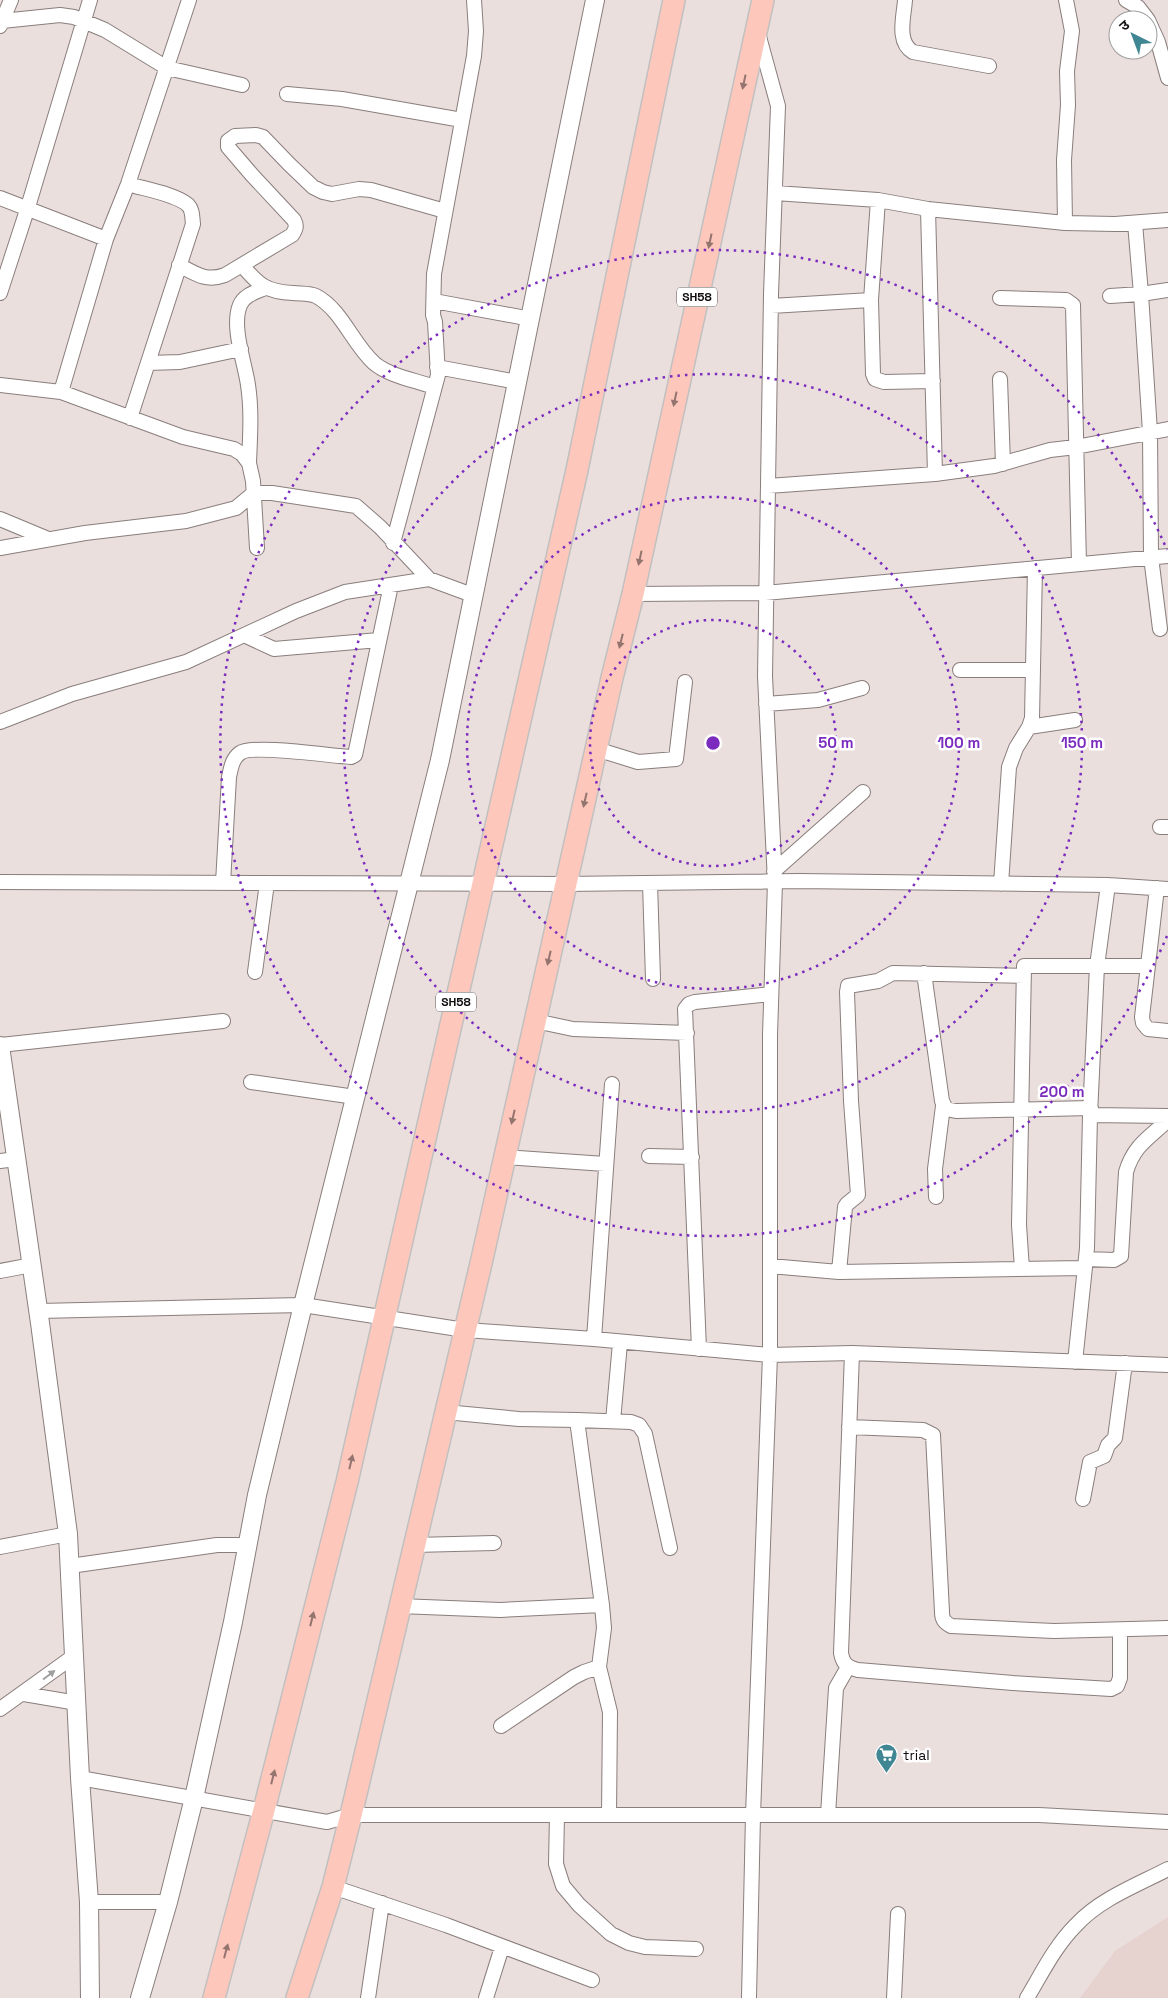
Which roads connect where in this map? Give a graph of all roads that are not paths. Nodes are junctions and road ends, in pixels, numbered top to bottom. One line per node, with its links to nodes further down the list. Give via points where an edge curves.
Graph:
1 (11, 0): 13 (street)
2 (90, 0): 12 (street)
3 (189, 0): 17 (street)
4 (474, 0): 21 (street, via 474,56)
5 (595, 0): 44 (street)
6 (674, 0): 95 (main road, SH58, via 579,460)
7 (762, 0): 14 (main road, SH58)
8 (905, 0): 16 (street, via 903,37 909,49)
9 (1066, 0): 30 (street, via 1072,31 1067,71)
10 (1126, 0): 11 (street)
11 (1140, 10)
12 (83, 20): 13 (street, via 60,15); 17 (street); 26 (street)
13 (1, 23)
14 (756, 28): 23 (street, via 778,106); 75 (main road, SH58, one-way to 75)
15 (1158, 42): 18 (street)
16 (988, 66)
17 (167, 68): 19 (street); 22 (street)
18 (1168, 78)
19 (242, 85)
20 (287, 94): 21 (street, via 342,98)
21 (462, 120): 28 (street)
22 (128, 184): 32 (street); 34 (street, via 170,196 189,206 193,224)
23 (775, 193): 25 (street); 43 (street)
24 (0, 198): 26 (street)
25 (878, 200): 27 (street); 41 (street)
26 (28, 207): 32 (street); 37 (street)
27 (928, 209): 30 (street); 49 (street)
28 (445, 211): 33 (street, via 371,190 323,192 263,137 236,136 228,141 228,147 296,225 292,235); 42 (street, via 434,274)
29 (1168, 220): 31 (street)
30 (1065, 223): 31 (street)
31 (1135, 224): 38 (street)
32 (106, 238): 53 (street)
33 (242, 265): 34 (street, via 226,275 210,279); 35 (street)
34 (179, 266): 46 (street)
35 (265, 288): 45 (street, via 250,295 240,305); 52 (street, via 314,295 325,302 375,364)
36 (1168, 290): 38 (street)
37 (0, 293)
38 (1141, 294): 39 (street); 56 (street)
39 (1110, 296)
40 (1000, 298): 57 (street, via 1066,300 1073,305)
41 (871, 300): 43 (street); 49 (street, via 875,379 884,382)
42 (434, 302): 44 (street); 47 (street)
43 (771, 306): 61 (street)
44 (531, 319): 50 (street)
45 (241, 350): 46 (street, via 180,362); 58 (street, via 250,408)
46 (148, 364): 54 (street)
47 (437, 367): 50 (street); 52 (street)
48 (1000, 380): 59 (street)
49 (933, 381): 60 (street)
50 (518, 382): 76 (street)
51 (0, 385): 53 (street)
52 (434, 387): 65 (street)
53 (61, 392): 54 (street)
54 (130, 418): 58 (street, via 184,437 234,449)
55 (1168, 429): 56 (street)
56 (1150, 432): 57 (street); 69 (street)
57 (1076, 447): 59 (street, via 1050,450); 70 (street)
58 (249, 462): 62 (street)
59 (1003, 464): 60 (street)
60 (935, 474): 61 (street)
61 (768, 486): 74 (street)
62 (254, 493): 64 (street, via 236,508 186,521); 65 (street, via 291,495 356,506); 67 (street)
63 (0, 519): 64 (street)
64 (49, 539): 66 (street)
65 (394, 543): 72 (street)
66 (0, 548)
67 (257, 548)
68 (1168, 556): 69 (street)
69 (1151, 557): 70 (street); 77 (street)
70 (1079, 564): 71 (street)
71 (1035, 568): 74 (street); 81 (street)
72 (429, 579): 73 (street); 76 (street)
73 (391, 585): 78 (street, via 344,592); 79 (street)
74 (765, 593): 75 (street); 84 (street)
75 (633, 594): 88 (main road, SH58, one-way to 88)
76 (474, 596): 94 (street, via 440,760)
77 (1160, 629)
78 (246, 636): 79 (street, via 274,648); 86 (street, via 186,662 72,694)
79 (379, 640): 92 (street, via 353,756 257,749 241,752 236,757 229,777)
80 (960, 670): 81 (street)
81 (1033, 670): 87 (street)
82 (685, 682): 88 (street, via 676,759 638,762)
83 (862, 688): 84 (street, via 818,700)
84 (766, 704): 90 (street)
85 (1075, 720): 87 (street)
86 (0, 722)
87 (1029, 727): 98 (street, via 1009,767)
88 (596, 749): 96 (main road, SH58, one-way to 96)
89 (863, 792): 90 (street)
90 (774, 876): 97 (street); 98 (street); 107 (street)
91 (0, 882): 92 (street)
92 (223, 883): 93 (street)
93 (267, 883): 94 (street); 103 (street)
94 (409, 883): 95 (street); 115 (street)
95 (483, 883): 96 (street); 135 (main road, SH58)
96 (565, 884): 97 (street); 109 (main road, SH58, one-way to 109)
97 (650, 884): 106 (street)
98 (1001, 884): 99 (street)
99 (1108, 885): 100 (street); 101 (street)
100 (1162, 888): 102 (street)
101 (1097, 966): 102 (street); 105 (street, via 1024,966); 118 (street)
102 (1148, 966): 110 (street, via 1143,1023 1148,1029)
103 (255, 972)
104 (924, 973): 105 (street); 116 (street); 132 (street, via 893,973 878,981 850,984 847,988 850,1101 858,1195 845,1208)
105 (1024, 976): 117 (street)
106 (653, 979)
107 (771, 994): 111 (street, via 692,1002 686,1009); 129 (street)
108 (223, 1021): 112 (street)
109 (535, 1021): 111 (street, via 573,1029); 121 (main road, SH58, one-way to 121)
110 (1168, 1031)
111 (687, 1033): 123 (street)
112 (0, 1045): 124 (street)
113 (251, 1082): 115 (street)
114 (612, 1084): 125 (street)
115 (355, 1097): 133 (street)
116 (944, 1106): 117 (street, via 950,1111); 126 (street)
117 (1021, 1109): 118 (street); 130 (street, via 1019,1225)
118 (1090, 1112): 119 (street); 127 (street)
119 (1168, 1116)
120 (1168, 1120): 127 (street, via 1140,1144 1130,1160 1126,1172 1121,1256)
121 (505, 1156): 125 (street); 136 (main road, SH58)
122 (649, 1156): 123 (street)
123 (692, 1157): 139 (street)
124 (8, 1160): 128 (street)
125 (605, 1164): 137 (street)
126 (936, 1197)
127 (1086, 1264): 130 (street); 142 (street)
128 (32, 1265): 131 (street); 134 (street)
129 (770, 1266): 132 (street); 141 (street)
130 (1022, 1269): 132 (street)
131 (0, 1271)
132 (839, 1272)
133 (303, 1305): 134 (street); 135 (street); 152 (street)
134 (39, 1311): 150 (street)
135 (384, 1317): 136 (street); 170 (main road, SH58, one-way to 135, via 347,1482)
136 (465, 1330): 137 (street); 145 (main road, SH58)
137 (594, 1339): 138 (street)
138 (620, 1343): 139 (street); 147 (street)
139 (699, 1349): 141 (street)
140 (852, 1353): 141 (street); 142 (street); 148 (street)
141 (770, 1355): 174 (street)
142 (1075, 1362): 143 (street)
143 (1125, 1363): 144 (street); 149 (street, via 1115,1438 1104,1456 1089,1464)
144 (1168, 1365)
145 (445, 1412): 146 (street, via 519,1419); 153 (main road, SH58)
146 (577, 1420): 147 (street); 157 (street)
147 (613, 1421): 155 (street, via 639,1425 645,1434)
148 (849, 1427): 160 (street, via 924,1430 933,1434 944,1622 951,1626 1054,1631); 163 (street, via 841,1653)
149 (1083, 1499)
150 (68, 1534): 154 (street); 156 (street)
151 (494, 1543): 153 (street)
152 (247, 1544): 156 (street, via 217,1545); 169 (street)
153 (414, 1545): 158 (main road, SH58)
154 (0, 1547)
155 (670, 1548)
156 (70, 1566): 161 (street)
157 (602, 1605): 158 (street, via 500,1610); 162 (street, via 604,1628)
158 (399, 1606): 171 (main road, SH58)
159 (1168, 1628): 160 (street)
160 (1120, 1630): 163 (street, via 1120,1678 1117,1686 1111,1688)
161 (74, 1656): 164 (street, one-way to 161); 165 (street)
162 (599, 1667): 167 (street, via 574,1677); 173 (street, via 610,1712)
163 (848, 1668): 175 (street, via 836,1688)
164 (24, 1694): 165 (street); 166 (street)
165 (76, 1704): 168 (street)
166 (0, 1710)
167 (501, 1726)
168 (80, 1778): 169 (street); 179 (street)
169 (194, 1798): 170 (street); 180 (street)
170 (264, 1810): 171 (street, via 327,1822); 188 (main road, SH58, one-way to 170)
171 (351, 1815): 172 (street); 178 (main road, SH58)
172 (557, 1815): 173 (street); 184 (street, via 556,1864 563,1886 579,1905 611,1934 629,1943 645,1947)
173 (609, 1815): 174 (street)
174 (753, 1815): 175 (street); 192 (street)
175 (828, 1815): 176 (street, via 1039,1815)
176 (1168, 1822)
177 (1168, 1869): 194 (street, via 1105,1902 1077,1924 1055,1950)
178 (333, 1887): 181 (street); 189 (main road, SH58)
179 (89, 1902): 180 (street); 186 (street)
180 (168, 1902): 187 (street)
181 (382, 1904): 183 (street); 190 (street)
182 (898, 1914): 193 (street)
183 (502, 1947): 185 (street); 191 (street)
184 (696, 1949)
185 (592, 1980)
186 (90, 1998)
187 (140, 1998)
188 (214, 1998)
189 (297, 1998)
190 (368, 1998)
191 (486, 1998)
192 (749, 1998)
193 (894, 1998)
194 (1027, 1998)

